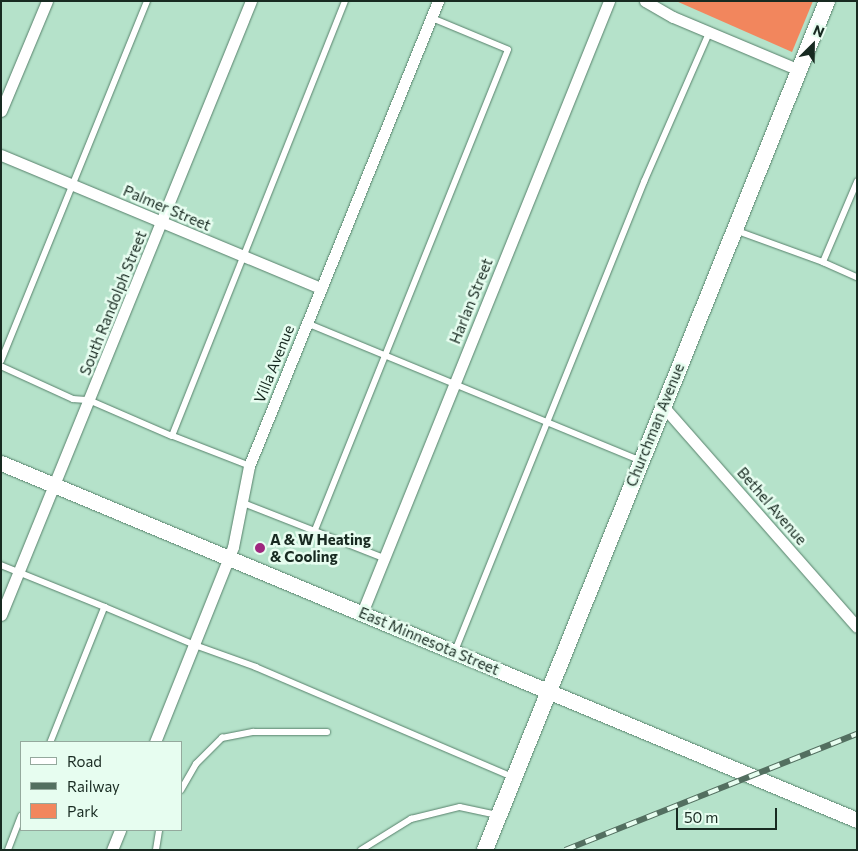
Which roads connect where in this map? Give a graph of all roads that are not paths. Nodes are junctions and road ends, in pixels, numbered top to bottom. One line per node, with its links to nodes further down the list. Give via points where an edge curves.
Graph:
1 (47, 1): 12 (street)
2 (147, 1): 15 (lane)
3 (250, 1): 16 (street, South Randolph Street)
4 (344, 1): 18 (lane)
5 (438, 1): 9 (street, Villa Avenue)
6 (609, 1): 26 (street, Harlan Street)
7 (645, 1): 10 (street)
8 (827, 1): 11 (main road, Churchman Avenue)
9 (431, 18): 21 (street, Villa Avenue); 23 (lane, via 508,50)
10 (709, 33): 11 (street); 29 (lane, via 644,182)
11 (799, 70): 17 (main road, Churchman Avenue)
12 (1, 111)
13 (1, 155): 15 (street, Palmer Street)
14 (857, 182): 19 (lane)
15 (73, 185): 16 (street, Palmer Street); 24 (lane)
16 (162, 222): 18 (street, Palmer Street); 27 (street, South Randolph Street)
17 (735, 230): 19 (lane); 28 (main road, Churchman Avenue)
18 (242, 256): 21 (street, Palmer Street); 30 (lane)
19 (823, 262): 20 (lane)
20 (857, 276)
21 (321, 288): 22 (street, Villa Avenue)
22 (307, 323): 23 (lane); 33 (street, Villa Avenue)
23 (385, 355): 26 (lane); 36 (lane)
24 (1, 361)
25 (1, 366): 27 (lane, via 73,399)
26 (454, 384): 29 (lane); 38 (street, Harlan Street)
27 (89, 400): 30 (lane); 34 (street, South Randolph Street)
28 (662, 405): 31 (main road, Churchman Avenue); 44 (street, Bethel Avenue)
29 (548, 422): 31 (lane); 46 (lane)
30 (172, 436): 33 (lane)
31 (640, 460): 47 (main road, Churchman Avenue)
32 (1, 463): 34 (street, East Minnesota Street)
33 (249, 466): 35 (street, Villa Avenue)
34 (55, 485): 37 (street, East Minnesota Street); 40 (street, South Randolph Street)
35 (242, 502): 36 (lane); 37 (street, Villa Avenue)
36 (315, 530): 38 (lane)
37 (229, 558): 42 (street, East Minnesota Street); 45 (street, Villa Avenue)
38 (384, 558): 42 (street, Harlan Street)
39 (1, 565): 40 (lane)
40 (19, 572): 41 (lane); 43 (street, South Randolph Street)
41 (105, 607): 45 (lane); 49 (lane)
42 (362, 613): 46 (street, East Minnesota Street)
43 (1, 615)
44 (857, 627)
45 (195, 645): 50 (street, Villa Avenue); 51 (lane, via 256,666)
46 (455, 651): 47 (street, East Minnesota Street)
47 (549, 690): 51 (main road, Churchman Avenue); 55 (street, East Minnesota Street)
48 (327, 732): 52 (lane, via 253,732 222,738 196,764)
49 (51, 741)
50 (155, 741)
51 (513, 777): 53 (main road, Churchman Avenue)
52 (182, 788)
53 (498, 815): 61 (lane, via 460,807 411,820); 62 (main road, Churchman Avenue)
54 (20, 819): 58 (lane)
55 (857, 820)
56 (120, 831): 59 (street)
57 (159, 831): 60 (lane)
58 (8, 850)
59 (112, 850)
60 (156, 850)
61 (361, 850)
62 (485, 850)

